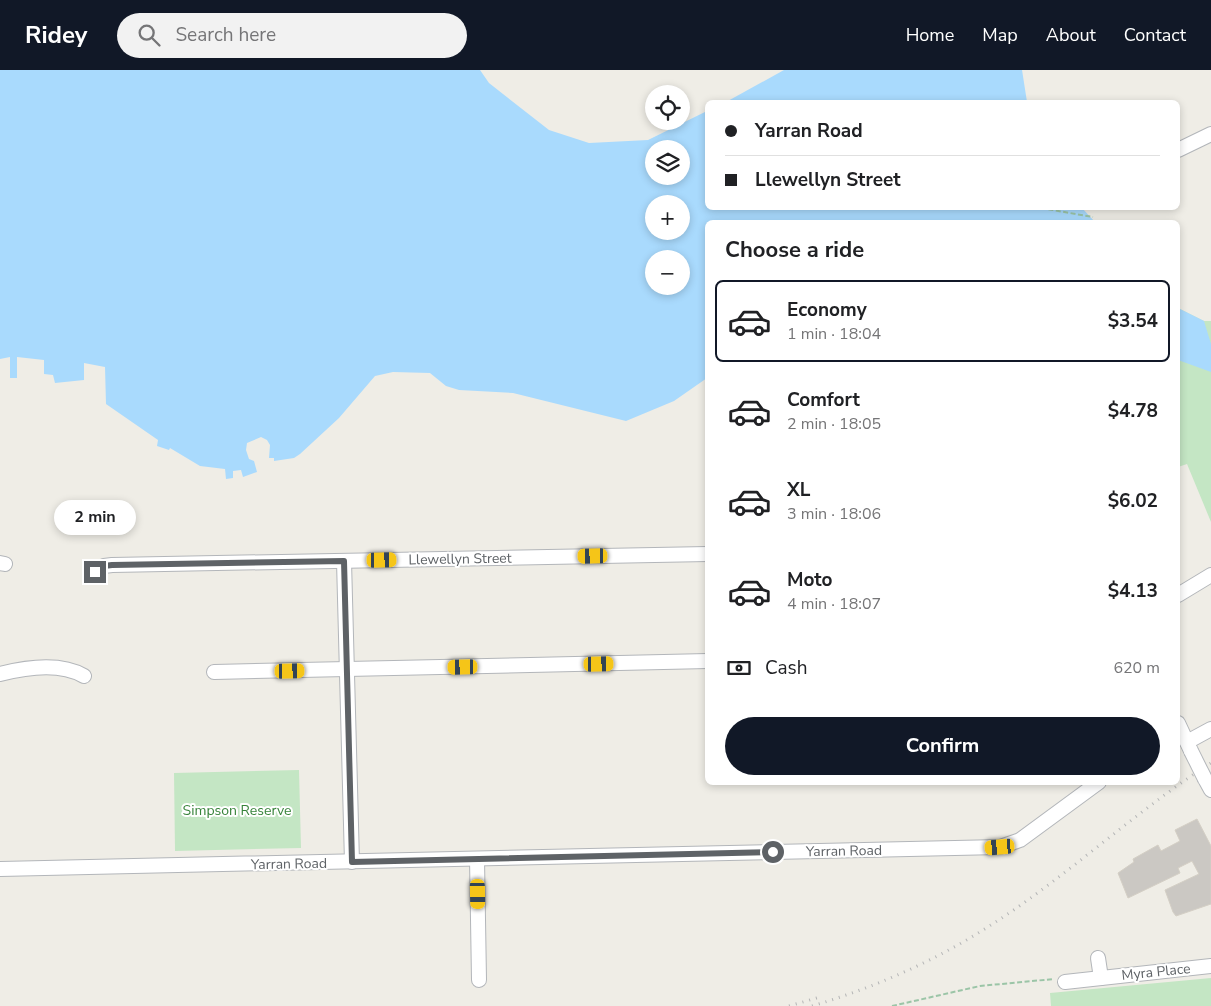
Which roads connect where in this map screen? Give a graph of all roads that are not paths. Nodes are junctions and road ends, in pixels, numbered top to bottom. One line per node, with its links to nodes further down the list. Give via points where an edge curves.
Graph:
1 (1211, 134): 2 (street)
2 (1180, 149)
3 (705, 554): 4 (street, Llewellyn Street)
4 (344, 561): 5 (street, Llewellyn Street, via 112,565); 9 (street)
5 (95, 572)
6 (1211, 575): 7 (street)
7 (1180, 594)
8 (705, 661): 9 (street)
9 (346, 670): 10 (street); 19 (street)
10 (214, 672)
11 (0, 674): 12 (street, via 26,668 67,668)
12 (84, 676)
13 (1180, 729): 15 (street)
14 (1211, 729): 15 (street)
15 (1186, 746): 16 (street, bridge)
16 (1208, 784)
17 (1095, 785): 18 (street, Yarran Road, via 1020,840 1000,847)
18 (477, 859): 19 (street, Yarran Road); 24 (street)
19 (352, 862): 20 (street, Yarran Road)
20 (0, 869)
21 (1098, 958): 23 (street, Myra Place)
22 (1211, 966): 23 (street, Myra Place)
23 (1102, 978): 25 (street, Myra Place)
24 (479, 980)
25 (1065, 982)

